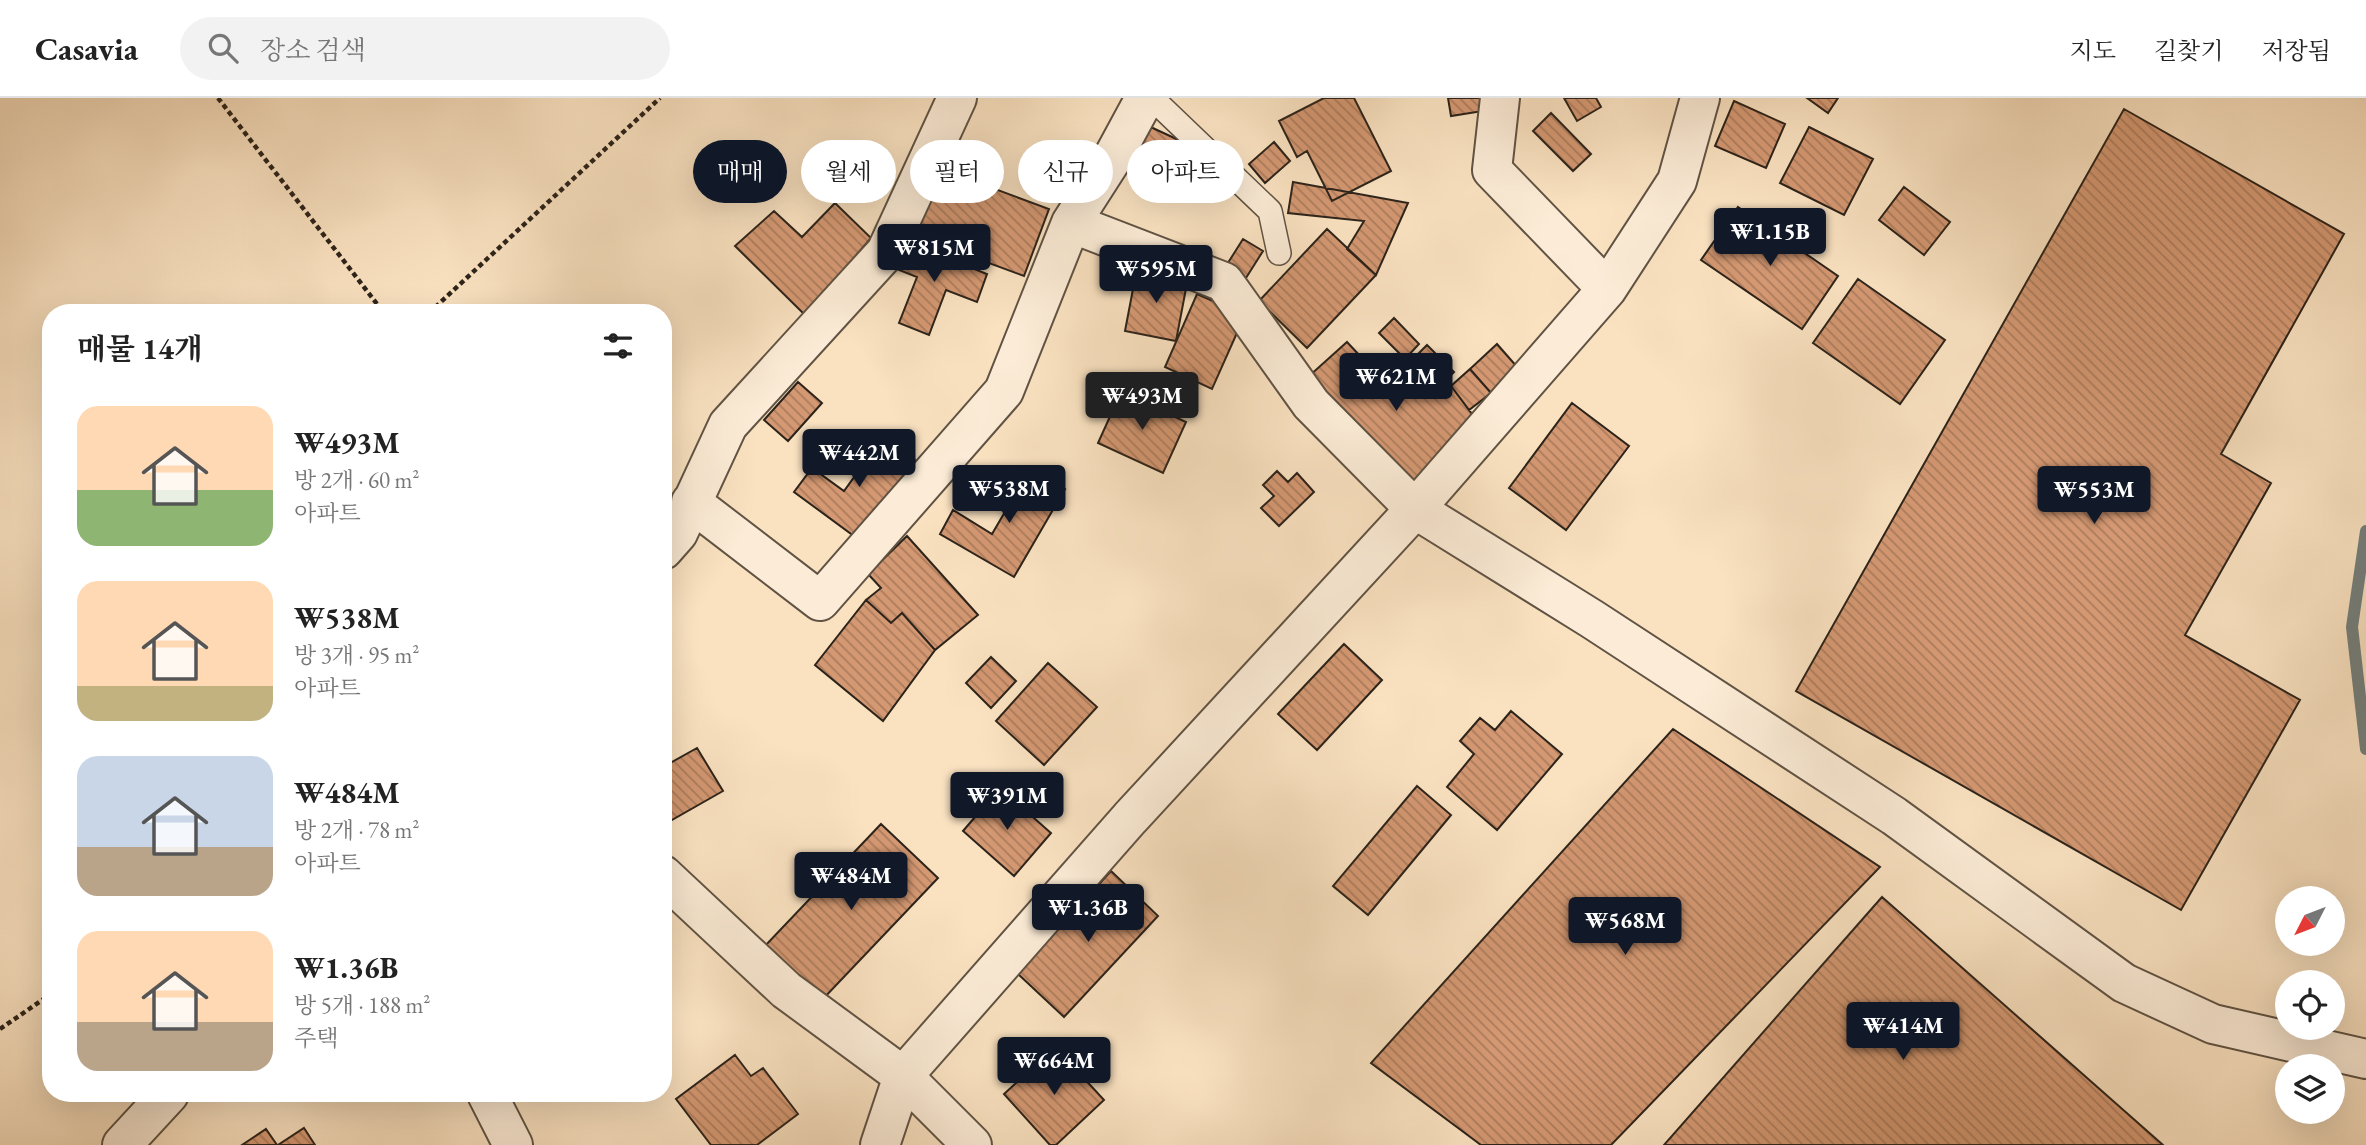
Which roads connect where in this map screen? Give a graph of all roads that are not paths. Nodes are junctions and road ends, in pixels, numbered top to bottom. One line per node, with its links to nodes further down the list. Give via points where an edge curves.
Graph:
1 (957, 98): 9 (street, via 886,252 728,425)
2 (1145, 98): 6 (street)
3 (1152, 98): 7 (lane, via 1270,211)
4 (1500, 98): 8 (street, via 1492,170)
5 (1700, 98): 8 (street, via 1677,181)
6 (1071, 223): 9 (street, via 1004,391 820,601); 10 (street, via 1224,282 1311,404)
7 (1279, 253)
8 (1607, 289): 10 (street)
9 (691, 502): 11 (street)
10 (1415, 509): 13 (street, via 1894,816 2124,983 2213,1024); 14 (street, via 1130,818)
11 (672, 540)
12 (672, 883): 14 (street, via 786,990)
13 (2366, 1059)
14 (903, 1076): 19 (street); 20 (street)
15 (162, 1102): 17 (street)
16 (491, 1102): 18 (street)
17 (122, 1145)
18 (513, 1145)
19 (880, 1145)
20 (972, 1145)

